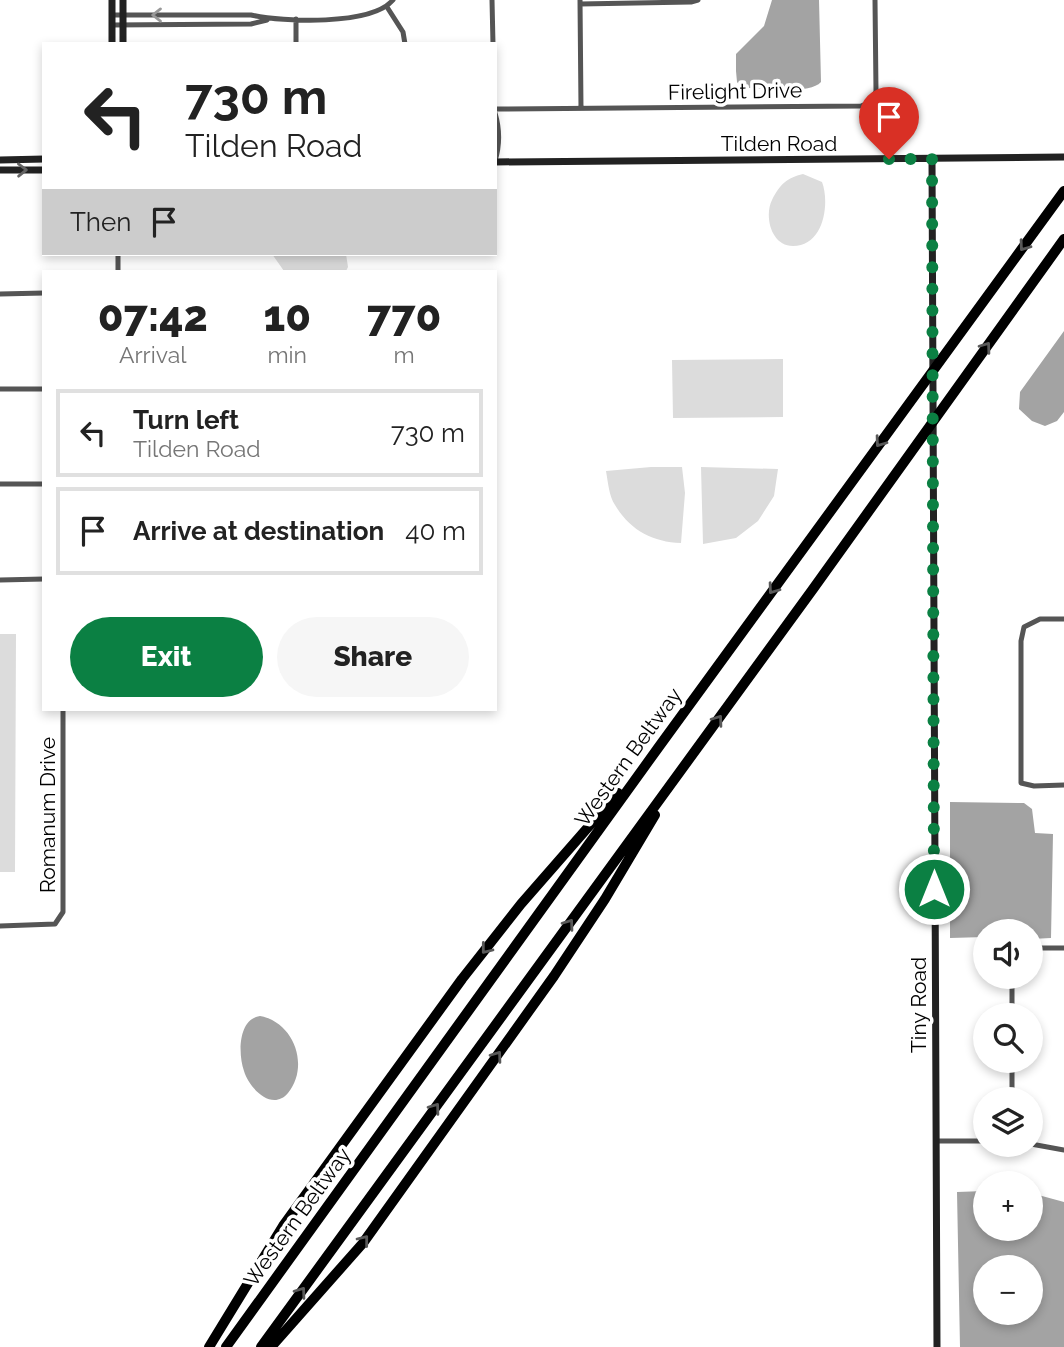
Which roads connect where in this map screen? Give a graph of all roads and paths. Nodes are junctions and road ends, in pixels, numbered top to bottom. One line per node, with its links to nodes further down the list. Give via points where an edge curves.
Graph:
1 (112, 0): 9 (street)
2 (123, 0): 10 (street)
3 (393, 0): 8 (street)
4 (492, 0): 23 (street)
5 (698, 0): 7 (street)
6 (875, 0): 24 (street, Firelight Drive, via 876,91 869,104)
7 (580, 2): 24 (street)
8 (387, 7): 14 (street, via 369,16); 22 (street)
9 (112, 15): 10 (street); 16 (street)
10 (123, 15): 11 (street, one-way to 10); 17 (street)
11 (178, 15): 12 (street); 18 (street)
12 (239, 15): 13 (street); 15 (street)
13 (270, 19): 14 (street); 15 (street)
14 (296, 19): 21 (street)
15 (239, 24): 18 (street)
16 (112, 25): 17 (street); 19 (street)
17 (124, 25): 18 (street); 20 (street)
18 (177, 25)
19 (112, 42)
20 (123, 42)
21 (296, 42)
22 (405, 42)
23 (493, 42)
24 (581, 108): 25 (street, Firelight Drive)
25 (497, 111)
26 (497, 134): 27 (street)
27 (497, 156)
28 (1064, 157): 30 (street, Tilden Road)
29 (42, 159): 31 (street)
30 (932, 159): 32 (street, Tilden Road); 53 (street, Tiny Road)
31 (0, 160)
32 (497, 162)
33 (0, 170): 34 (street, one-way to 34)
34 (42, 170)
35 (1064, 191): 47 (highway, Western Beltway, one-way to 47)
36 (1064, 239): 48 (highway, one-way to 36)
37 (42, 293): 38 (street)
38 (0, 294)
39 (0, 389): 40 (street)
40 (42, 389)
41 (0, 484): 42 (street)
42 (42, 484)
43 (42, 579): 44 (street)
44 (0, 580)
45 (1064, 619): 49 (street, via 1040,619 1024,627 1021,642 1021,783)
46 (63, 711): 50 (street, Romanum Drive, via 63,912 60,920 47,926)
47 (658, 748): 57 (highway, one-way to 57, via 521,904 462,979 283,1226); 58 (highway, Western Beltway)
48 (691, 758): 59 (highway, one-way to 48); 60 (highway, one-way to 48, via 363,1243 554,976)
49 (1064, 785)
50 (0, 926)
51 (1043, 948): 52 (street)
52 (1064, 948)
53 (936, 1140): 54 (street); 61 (street, Tiny Road)
54 (973, 1141)
55 (1043, 1146): 56 (street)
56 (1064, 1150)
57 (209, 1347)
58 (226, 1347)
59 (261, 1347)
60 (271, 1347)
61 (937, 1347)

